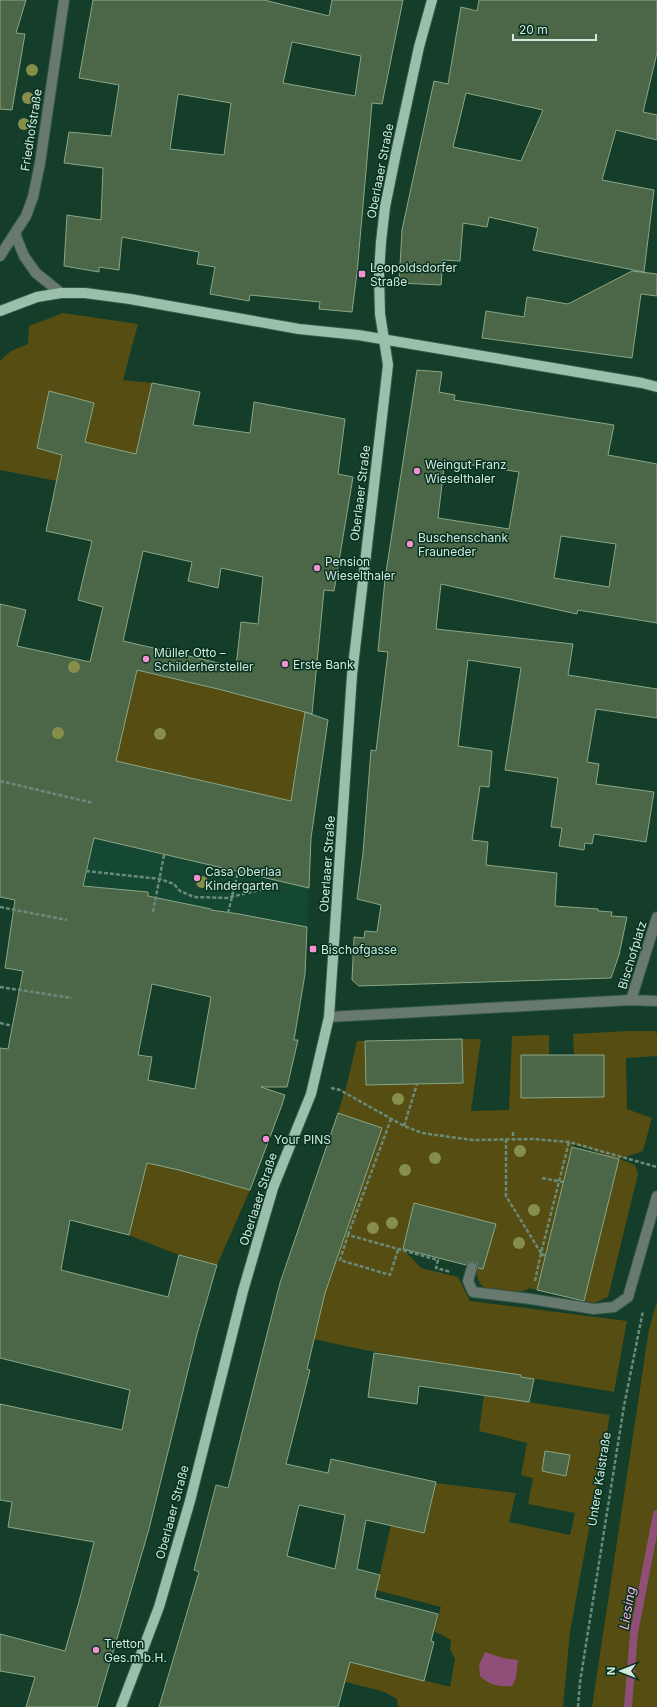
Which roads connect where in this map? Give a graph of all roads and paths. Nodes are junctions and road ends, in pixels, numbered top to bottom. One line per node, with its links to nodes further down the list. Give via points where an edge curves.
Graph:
1 (64, 0): 3 (street, Friedhofstraße, via 33,197 26,216)
2 (432, 0): 7 (main road, Oberlaaer Straße, via 419,47 385,207 379,274 380,314)
3 (15, 234): 4 (street, Friedhofstraße); 5 (street, via 24,256 36,273)
4 (0, 256)
5 (61, 293): 6 (main road, via 37,297); 7 (main road, via 85,293 130,299 299,329)
6 (0, 311)
7 (384, 339): 8 (main road); 26 (main road, Oberlaaer Straße, via 388,365 352,675)
8 (657, 387)
9 (0, 781): 10 (path)
10 (93, 803)
11 (164, 855): 14 (path)
12 (86, 871): 14 (path)
13 (238, 872): 16 (path)
14 (160, 879): 16 (path, via 174,884 180,891 194,897); 18 (path)
15 (264, 889): 16 (path)
16 (232, 898): 19 (path)
17 (0, 907): 21 (path)
18 (153, 912)
19 (228, 913)
20 (657, 917): 24 (street, Bischofplatz)
21 (67, 920)
22 (0, 987): 23 (path)
23 (72, 998)
24 (632, 1000): 25 (street); 26 (street)
25 (657, 1001)
26 (329, 1017): 29 (main road, Oberlaaer Straße)
27 (0, 1023): 28 (path)
28 (13, 1026)
29 (313, 1084): 31 (path, via 340,1090); 49 (main road, Oberlaaer Straße, via 273,1188 243,1291 190,1501 159,1607)
30 (417, 1084): 32 (path)
31 (391, 1119): 32 (path); 41 (path)
32 (404, 1126): 34 (path, via 422,1133 472,1140)
33 (513, 1132): 35 (path)
34 (506, 1139): 35 (path); 43 (path, via 506,1196)
35 (513, 1139): 36 (path)
36 (569, 1142): 37 (path); 39 (path)
37 (657, 1167)
38 (542, 1178): 39 (path)
39 (562, 1182): 43 (path)
40 (657, 1196): 47 (street, via 628,1298 614,1307 594,1309)
41 (348, 1235): 42 (path); 42 (path, via 338,1260 390,1275)
42 (398, 1250): 46 (path, via 438,1260 436,1268)
43 (541, 1253): 44 (path); 47 (path)
44 (545, 1256)
45 (472, 1267): 47 (street, via 468,1281 473,1292)
46 (447, 1271)
47 (531, 1299)
48 (643, 1310): 50 (path, Untere Kaistraße, via 623,1414)
49 (121, 1707)
50 (578, 1707)

